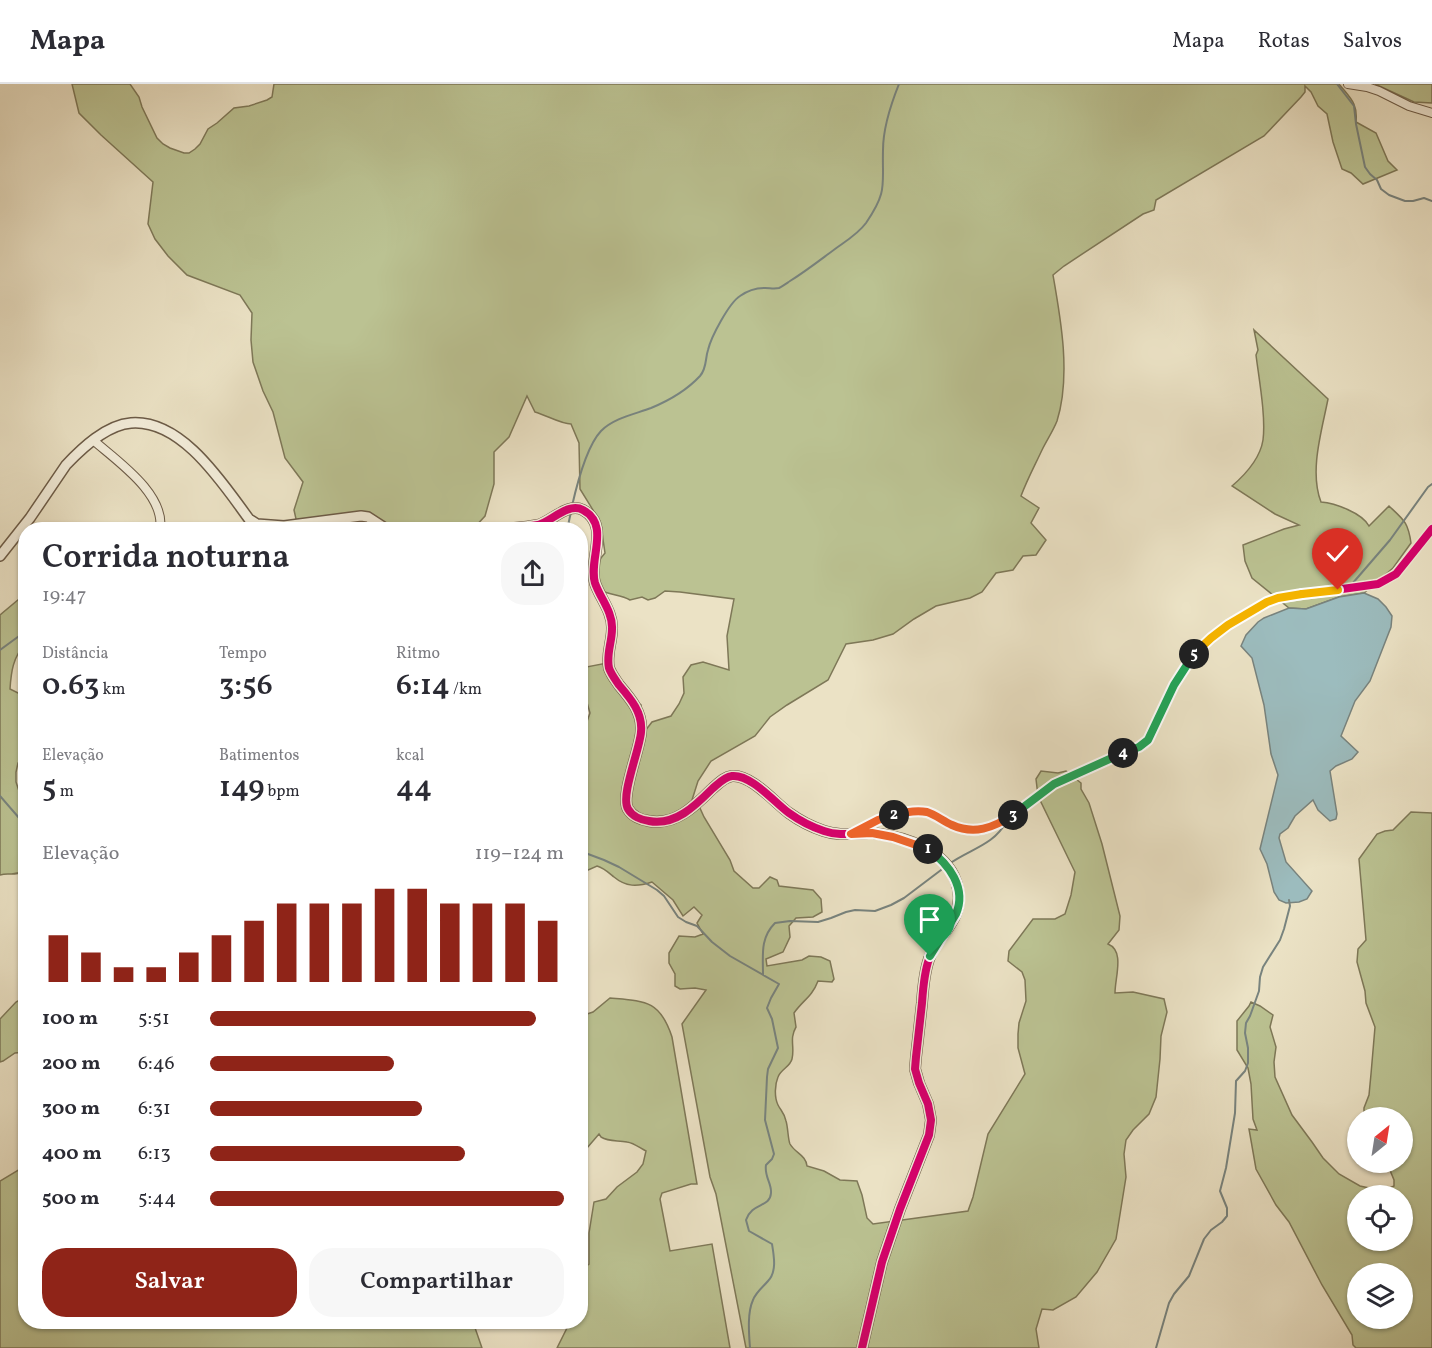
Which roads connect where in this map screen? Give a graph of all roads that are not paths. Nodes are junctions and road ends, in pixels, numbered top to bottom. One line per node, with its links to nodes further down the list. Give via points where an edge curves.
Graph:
1 (1348, 84): 2 (street, via 1379,91)
2 (1432, 113)
3 (93, 440): 4 (street, via 66,465); 5 (street, via 154,499); 6 (street, via 129,423 160,428 208,464)
4 (27, 522)
5 (160, 522)
6 (253, 522)
7 (315, 522): 8 (street, via 361,516)
8 (375, 522)
9 (543, 522): 13 (street, via 578,508 593,518 597,530 593,571 612,628 609,668 638,711 641,722 626,799 631,812 653,822 675,818 726,778 736,776 756,786 802,822 826,832)
10 (1432, 529): 13 (street, via 1396,574 1378,584 1278,598 1228,625 1192,656 1144,745 1054,784 998,824 975,831 915,811 878,820)
11 (18, 533): 12 (street)
12 (0, 556)
13 (851, 834): 14 (street, via 893,837 929,849 950,870 959,901 956,914 930,956 923,988 915,1069 928,1104 929,1135 882,1262)
14 (862, 1348)

